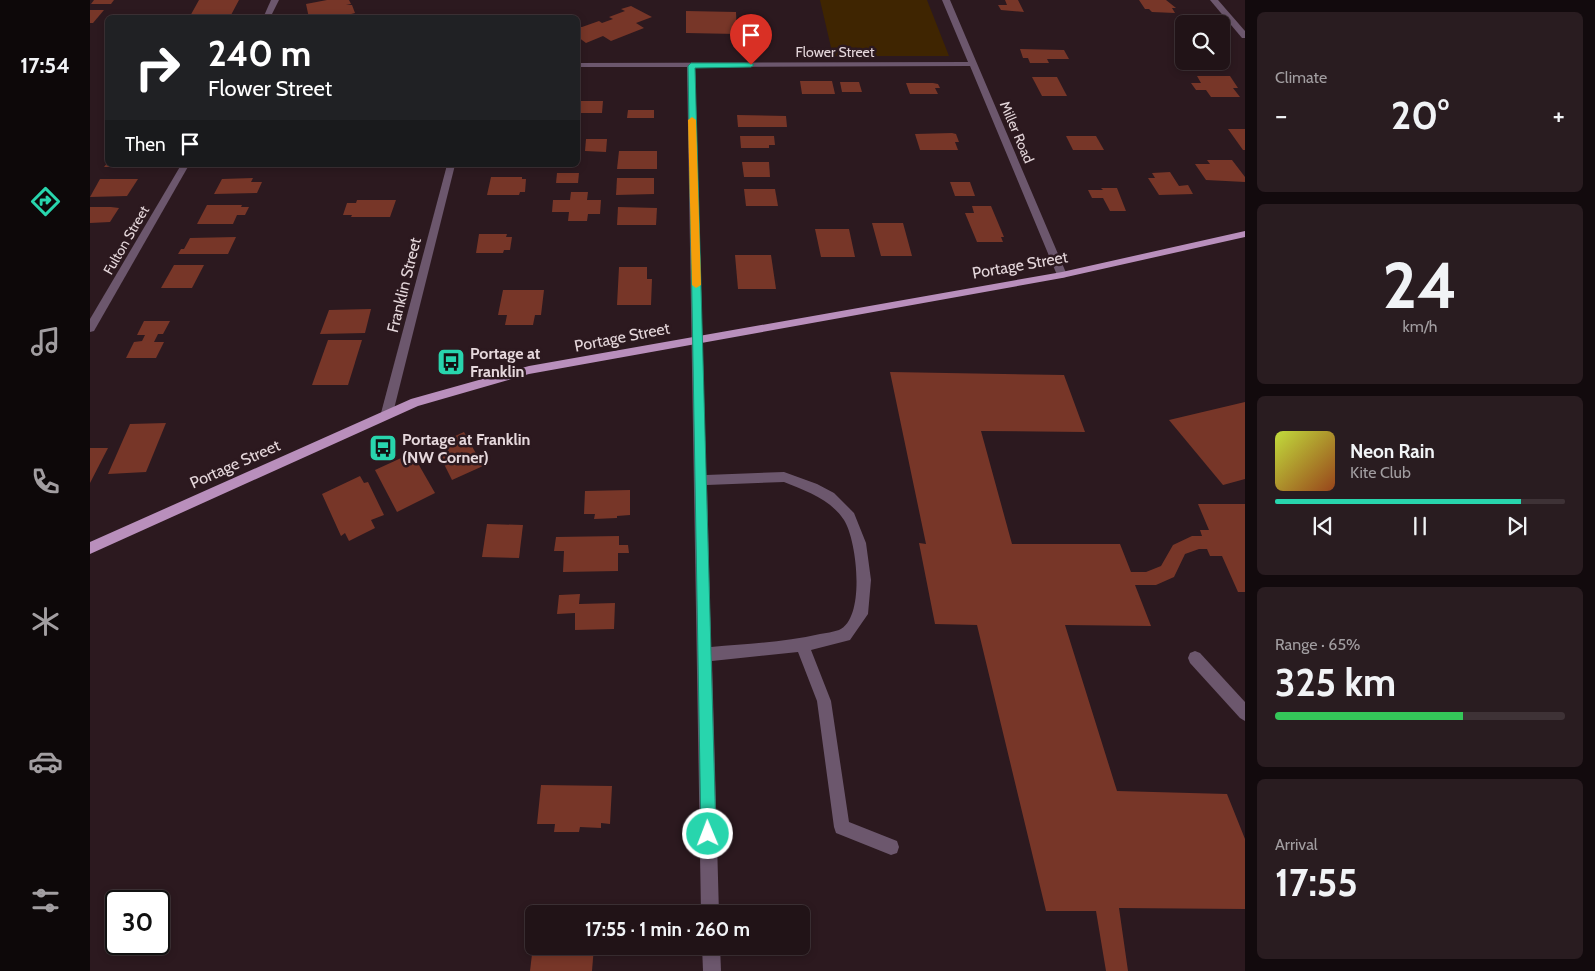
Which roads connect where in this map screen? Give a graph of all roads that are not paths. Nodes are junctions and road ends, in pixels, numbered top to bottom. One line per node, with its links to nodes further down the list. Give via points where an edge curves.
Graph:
1 (275, 0): 4 (street)
2 (946, 0): 6 (street, Miller Road)
3 (1214, 0): 5 (street)
4 (268, 15)
5 (1245, 36)
6 (973, 64): 8 (street, Flower Street); 12 (street, Miller Road)
7 (580, 65): 8 (street, Flower Street)
8 (691, 66): 14 (street)
9 (184, 167): 13 (street, Fulton Street)
10 (450, 167): 15 (street, Franklin Street)
11 (1245, 234): 12 (main road, Portage Street)
12 (1062, 275): 14 (main road, Portage Street)
13 (90, 328)
14 (697, 339): 15 (main road, Portage Street, via 529,370); 16 (street)
15 (387, 413): 17 (main road, Portage Street)
16 (700, 480): 18 (street, via 784,477 830,497 849,518 859,543 863,570 861,614 845,635); 19 (street)
17 (90, 548)
18 (802, 645): 19 (street); 22 (street, via 824,702 842,827)
19 (704, 655): 23 (street)
20 (1195, 658): 21 (street)
21 (1245, 713)
22 (891, 847)
23 (710, 905)
24 (711, 955): 25 (street)
25 (712, 971)

